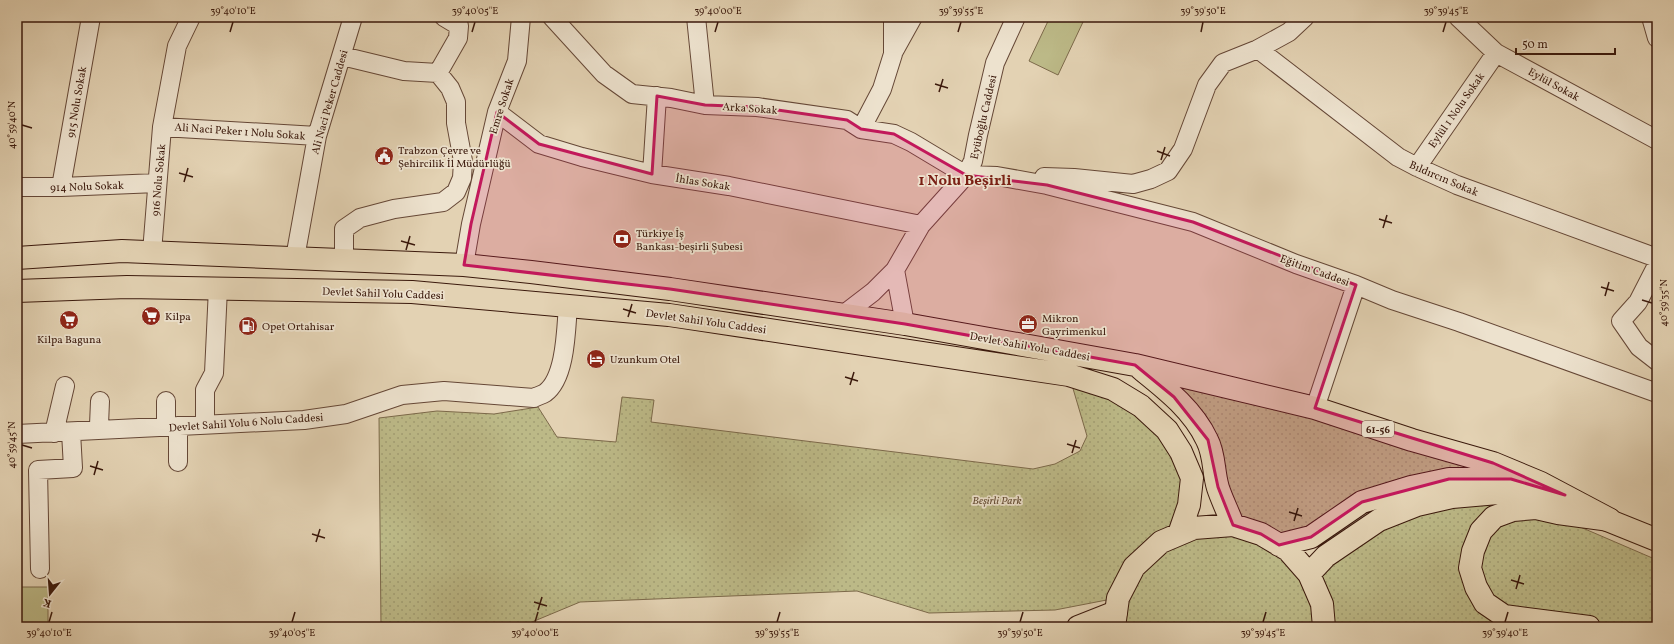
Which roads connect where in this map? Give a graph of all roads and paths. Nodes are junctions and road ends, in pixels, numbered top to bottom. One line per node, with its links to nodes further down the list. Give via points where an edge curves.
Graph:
1 (91, 17): 33 (street, 915 Nolu Sokak)
2 (191, 17): 23 (street, 916 Nolu Sokak, via 177,46)
3 (353, 17): 18 (street, Ali Naci Peker Caddesi)
4 (444, 17): 19 (street, via 459,26 458,38)
5 (520, 17): 22 (street, Emre Sokak, via 516,62)
6 (552, 17): 20 (street, Arka Sokak, via 604,74 632,94)
7 (696, 17): 21 (street)
8 (893, 17): 17 (street)
9 (913, 17): 17 (street)
10 (1016, 17): 29 (street, Eyüboğlu Caddesi, via 995,63 973,161)
11 (1305, 17): 15 (street, via 1289,32)
12 (1458, 17): 16 (street, Eylül Sokak)
13 (1652, 17): 14 (street)
14 (1657, 38)
15 (1258, 49): 27 (street, Bıldırcın Sokak, via 1398,157); 30 (street, via 1223,63 1207,85 1183,149 1168,171 1132,184 1047,177)
16 (1496, 53): 26 (street, Eylül Sokak); 27 (street, Eylül 1 Nolu Sokak)
17 (893, 54): 24 (street, via 882,89)
18 (346, 57): 19 (street, via 404,71); 25 (street, Ali Naci Peker Caddesi)
19 (438, 73): 39 (street, via 450,88 456,102 456,123 463,161 462,178 456,192 443,202 394,209 360,218 344,229)
20 (657, 96): 21 (street, Arka Sokak); 28 (street)
21 (705, 105): 24 (street, Arka Sokak, via 757,107 812,114 847,120)
22 (497, 112): 28 (street, İhlas Sokak, via 539,144); 40 (street, Emre Sokak)
23 (162, 127): 25 (street, Ali Naci Peker 1 Nolu Sokak); 31 (street, 916 Nolu Sokak)
24 (861, 129): 29 (street, Arka Sokak, via 894,134)
25 (318, 136): 37 (street, Ali Naci Peker Caddesi)
26 (1657, 140)
27 (1416, 167): 38 (street, Bıldırcın Sokak, via 1457,185)
28 (652, 174): 34 (street, İhlas Sokak, via 729,186)
29 (966, 175): 30 (street, Eğitim Caddesi, via 997,176); 34 (street, Eyüboğlu Caddesi)
30 (1016, 180): 43 (street, Eğitim Caddesi, via 1193,222 1296,264)
31 (157, 183): 33 (street, 914 Nolu Sokak); 35 (street, 916 Nolu Sokak)
32 (17, 187): 33 (street, 914 Nolu Sokak)
33 (61, 187)
34 (921, 225): 42 (street, Eyüboğlu Caddesi)
35 (152, 252): 36 (main road, Devlet Sahil Yolu Caddesi, via 122,251); 37 (main road, Devlet Sahil Yolu Caddesi)
36 (17, 258)
37 (295, 258): 39 (main road, Devlet Sahil Yolu Caddesi)
38 (1657, 258)
39 (344, 260): 40 (main road, Devlet Sahil Yolu Caddesi)
40 (464, 265): 47 (main road, Devlet Sahil Yolu Caddesi, via 670,289)
41 (1657, 265): 49 (street, via 1638,302 1621,321 1639,347)
42 (895, 270): 47 (street, Eyüboğlu Caddesi, via 873,292); 48 (street)
43 (1356, 285): 52 (street, Eğitim Caddesi); 55 (street)
44 (218, 288): 45 (main road, Devlet Sahil Yolu Caddesi, via 127,287); 46 (main road, Devlet Sahil Yolu Caddesi, via 412,292); 58 (street, via 214,373 205,390)
45 (17, 291)
46 (568, 305): 58 (street, Devlet Sahil Yolu 6 Nolu Caddesi, via 562,365 557,378 545,393 534,398 444,391 402,395 346,414 304,420); 66 (main road, Devlet Sahil Yolu Caddesi, via 669,315 1069,375 1114,389 1147,411 1167,430 1181,452 1192,478 1190,504)
47 (843, 315): 48 (main road, Devlet Sahil Yolu Caddesi)
48 (905, 324): 50 (main road, Devlet Sahil Yolu Caddesi)
49 (1657, 361)
50 (1135, 365): 55 (main road, Devlet Sahil Yolu Caddesi / 61-56); 65 (main road, Devlet Sahil Yolu Caddesi, via 1174,396 1208,440 1218,487)
51 (65, 386): 61 (street)
52 (1657, 393)
53 (100, 401): 57 (street)
54 (166, 401): 56 (street)
55 (1315, 408): 63 (main road, Devlet Sahil Yolu Caddesi / 61-56, via 1412,440 1493,462)
56 (172, 423): 58 (street, Devlet Sahil Yolu 6 Nolu Caddesi); 60 (street, Devlet Sahil Yolu 6 Nolu Caddesi); 62 (street)
57 (99, 425)
58 (205, 425)
59 (21, 432): 61 (street, Devlet Sahil Yolu 6 Nolu Caddesi)
60 (71, 432): 61 (street, Devlet Sahil Yolu 6 Nolu Caddesi); 69 (street, via 73,468 38,470)
61 (54, 433)
62 (178, 462)
63 (1565, 495): 64 (main road, Devlet Sahil Yolu Caddesi / 61-56); 68 (main road, Devlet Sahil Yolu Caddesi / 61-56, via 1511,479 1449,479 1362,502 1311,537)
64 (1610, 520): 67 (main road, 61-56); 70 (main road, 61-56, via 1560,502 1498,494 1452,497 1416,505 1379,520 1326,556); 74 (main road, 61-56, via 1536,508 1513,510 1494,517 1481,532 1470,568 1485,603 1504,616)
65 (1233, 524): 66 (main road, via 1194,528); 68 (main road, via 1261,534)
66 (1179, 534): 71 (main road, via 1161,542 1134,566 1118,598)
67 (1657, 540)
68 (1279, 545): 70 (main road, via 1288,550)
69 (40, 569)
70 (1309, 574): 73 (main road, via 1322,604)
71 (1115, 620): 72 (main road)
72 (1078, 627)
73 (1324, 627)
74 (1590, 627)

